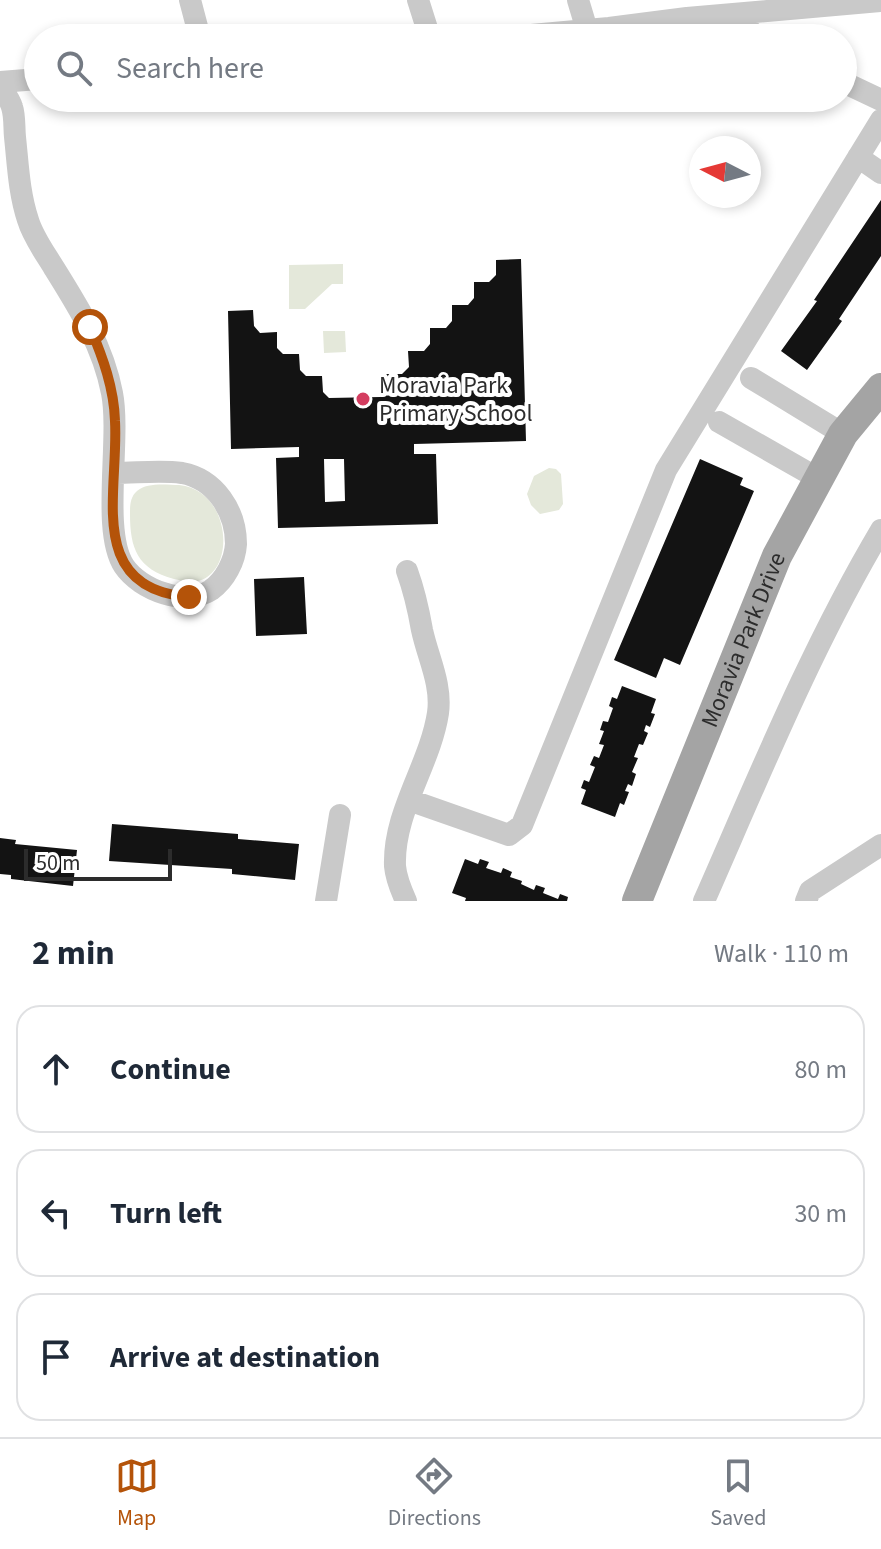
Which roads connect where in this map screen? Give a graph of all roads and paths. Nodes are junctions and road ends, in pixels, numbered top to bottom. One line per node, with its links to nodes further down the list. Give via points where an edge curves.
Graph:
1 (190, 0): 7 (street)
2 (418, 0): 8 (street)
3 (578, 0): 9 (street)
4 (874, 1): 5 (street)
5 (734, 7): 6 (street); 11 (street)
6 (681, 9): 10 (street)
7 (196, 24)
8 (426, 24)
9 (595, 24)
10 (619, 24)
11 (747, 24)
12 (24, 81): 13 (street)
13 (0, 84): 24 (street, via 12,106 29,225 90,327 108,373)
14 (857, 89): 15 (street)
15 (881, 100)
16 (881, 120): 17 (street)
17 (858, 157): 18 (street); 28 (street, via 666,470 522,825 509,835)
18 (881, 173)
19 (881, 361): 21 (main road, Moravia Park Drive)
20 (751, 378): 23 (street)
21 (878, 390): 23 (main road, Moravia Park Drive)
22 (719, 422): 25 (street)
23 (843, 434): 25 (main road, Moravia Park Drive)
24 (115, 473): 24 (street, via 182,473 221,497 232,520 235,551 218,585 205,593 180,596 154,589 124,566 115,538)
25 (819, 479): 33 (main road, Moravia Park Drive, via 777,556)
26 (881, 530): 34 (street, via 771,747)
27 (407, 571): 28 (street, via 439,689 434,736)
28 (409, 800): 32 (street, via 395,864)
29 (340, 815): 31 (street)
30 (881, 845): 35 (street, via 810,891)
31 (326, 901)
32 (406, 901)
33 (637, 901)
34 (704, 901)
35 (806, 901)

